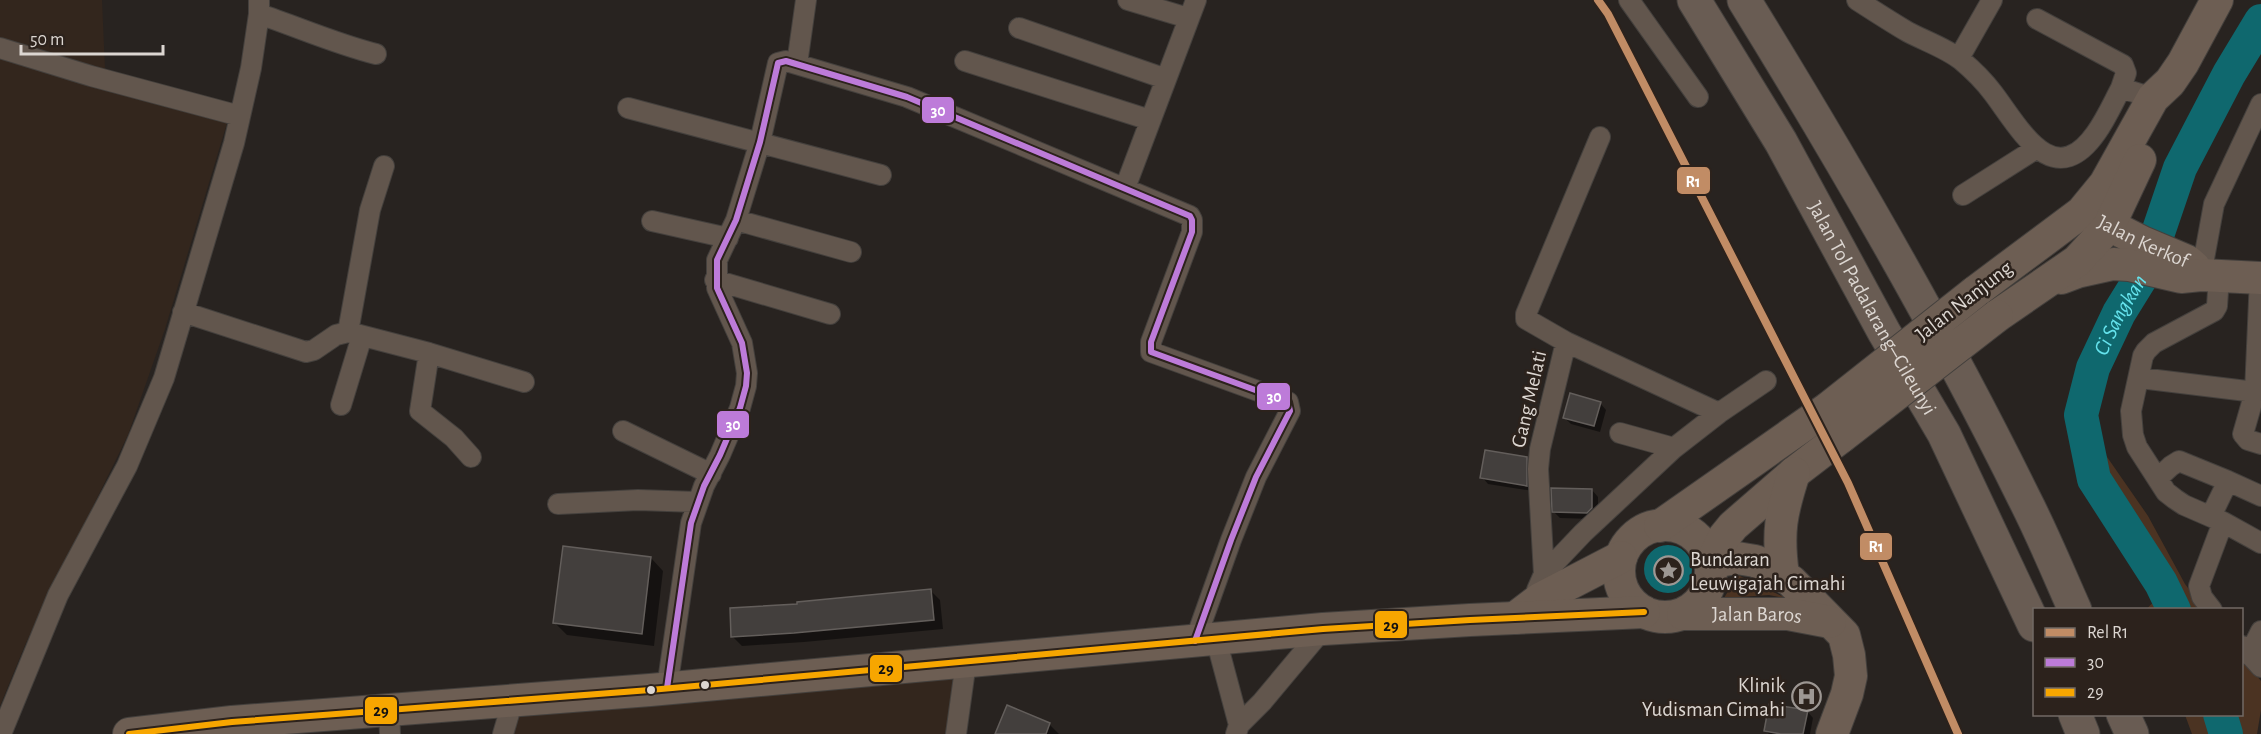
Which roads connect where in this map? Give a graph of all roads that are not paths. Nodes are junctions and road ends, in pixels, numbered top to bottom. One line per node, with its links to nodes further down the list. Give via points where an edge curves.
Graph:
1 (806, 0): 18 (street)
2 (1128, 0): 11 (street)
3 (1196, 0): 11 (street)
4 (1629, 0): 22 (street)
5 (1694, 0): 81 (highway, Jalan Tol Padalarang–Cileunyi, via 1781,142 1944,434)
6 (1744, 0): 75 (highway, Jalan Tol Padalarang–Cileunyi, via 1815,115 1962,377 2026,500)
7 (1857, 0): 16 (street)
8 (1992, 0): 16 (street)
9 (2217, 0): 21 (main road, Jalan Nanjung, via 2183,63)
10 (259, 7): 15 (street, via 357,50); 25 (street)
11 (1188, 18): 19 (street)
12 (2037, 20): 20 (street, via 2123,65 2126,73)
13 (1019, 28): 19 (street)
14 (0, 48): 25 (street)
15 (376, 54)
16 (1959, 58): 29 (street, via 1982,79 2021,133)
17 (965, 61): 26 (street)
18 (797, 64): 28 (street, via 778,63); 32 (street, via 907,97)
19 (1166, 79): 26 (street)
20 (2121, 88): 21 (street); 29 (street, via 2096,134 2082,148 2056,159)
21 (2162, 90): 34 (main road, Jalan Nanjung, via 2105,184); 37 (main road, Jalan Nanjung, via 2162,121)
22 (1698, 97)
23 (2261, 104): 41 (street, via 2214,204)
24 (628, 108): 28 (street)
25 (240, 116): 45 (street)
26 (1150, 120): 32 (street)
27 (1600, 137): 48 (street, via 1526,314 1529,322)
28 (760, 142): 31 (street); 35 (street)
29 (2037, 148): 33 (street)
30 (384, 166): 47 (street, via 370,210)
31 (881, 175)
32 (1125, 188): 84 (street, via 1188,214 1192,220 1192,232 1151,342 1151,352 1288,402 1289,406 1289,416 1256,477 1231,540)
33 (1963, 195)
34 (2082, 212): 37 (main road, Jalan Kerkof); 69 (main road, Jalan Nanjung, bridge, via 1827,409)
35 (736, 220): 38 (street); 39 (street)
36 (652, 221): 38 (street)
37 (2109, 226): 40 (main road, Jalan Kerkof); 44 (main road, Jalan Nanjung, via 2078,261)
38 (728, 238): 43 (street, via 717,260)
39 (851, 252)
40 (2135, 254): 41 (main road, Jalan Kerkof); 44 (main road, Jalan Kerkof, via 2114,264)
41 (2197, 272): 42 (main road, Jalan Kerkof); 50 (street, via 2217,306 2150,346)
42 (2260, 279): 53 (street)
43 (715, 280): 46 (street); 62 (street, via 742,344 747,373 740,408)
44 (2046, 283): 61 (main road, Jalan Nanjung, bridge, via 1997,316)
45 (183, 312): 47 (street, via 306,352 336,335); 94 (street, via 164,378 127,466 58,595)
46 (830, 314)
47 (355, 334): 49 (street); 54 (street)
48 (1566, 342): 55 (street); 74 (street, Gang Melati, via 1538,469)
49 (429, 354): 52 (street); 60 (street, via 420,411)
50 (2139, 378): 53 (street); 63 (street, via 2131,411 2133,435)
51 (1766, 381): 55 (street)
52 (524, 382)
53 (2255, 392): 58 (street, via 2243,434)
54 (341, 405)
55 (1719, 412): 59 (street)
56 (623, 431): 62 (street)
57 (1620, 433): 59 (street)
58 (2261, 444)
59 (1674, 448): 74 (street, via 1584,533)
60 (471, 457)
61 (1794, 473): 72 (main road, Jalan Nanjung, via 1733,526); 73 (main road, via 1780,523 1778,544)
62 (711, 474): 66 (street)
63 (2158, 478): 64 (street, via 2179,461); 68 (street, via 2175,500)
64 (2228, 481): 65 (street); 68 (street)
65 (2261, 495)
66 (697, 502): 67 (street); 87 (street)
67 (558, 504)
68 (2217, 519): 70 (street); 76 (street, via 2199,586)
69 (1660, 526): 71 (main road, via 1636,536); 72 (main road, via 1680,528 1698,538)
70 (2261, 543)
71 (1621, 557): 74 (main road); 77 (main road, via 1622,589)
72 (1712, 562): 73 (main road, Jalan Baros, via 1737,558 1755,561); 78 (main road, via 1708,589)
73 (1783, 575): 80 (main road, Jalan Baros)
74 (1542, 586): 79 (main road)
75 (2075, 608)
76 (2211, 608)
77 (1644, 612): 78 (main road, via 1656,617); 79 (main road)
78 (1683, 614): 80 (main road, Jalan Baros, via 1788,614)
79 (1514, 618): 82 (main road)
80 (1830, 622): 98 (main road, Jalan Baros, via 1844,635 1851,676)
81 (2033, 623)
82 (1323, 629): 84 (main road); 93 (street)
83 (2261, 631): 85 (street)
84 (1206, 640): 86 (main road); 93 (street)
85 (2250, 656)
86 (966, 662): 87 (main road); 97 (street)
87 (667, 688): 88 (main road)
88 (513, 700): 91 (main road); 96 (street)
89 (2075, 716): 99 (highway)
90 (2124, 716): 100 (highway)
91 (389, 721): 92 (main road)
92 (232, 728): 95 (main road)
93 (1237, 730)
94 (1, 734)
95 (129, 734)
96 (503, 734)
97 (956, 734)
98 (1832, 734)
99 (2081, 734)
100 (2132, 734)

